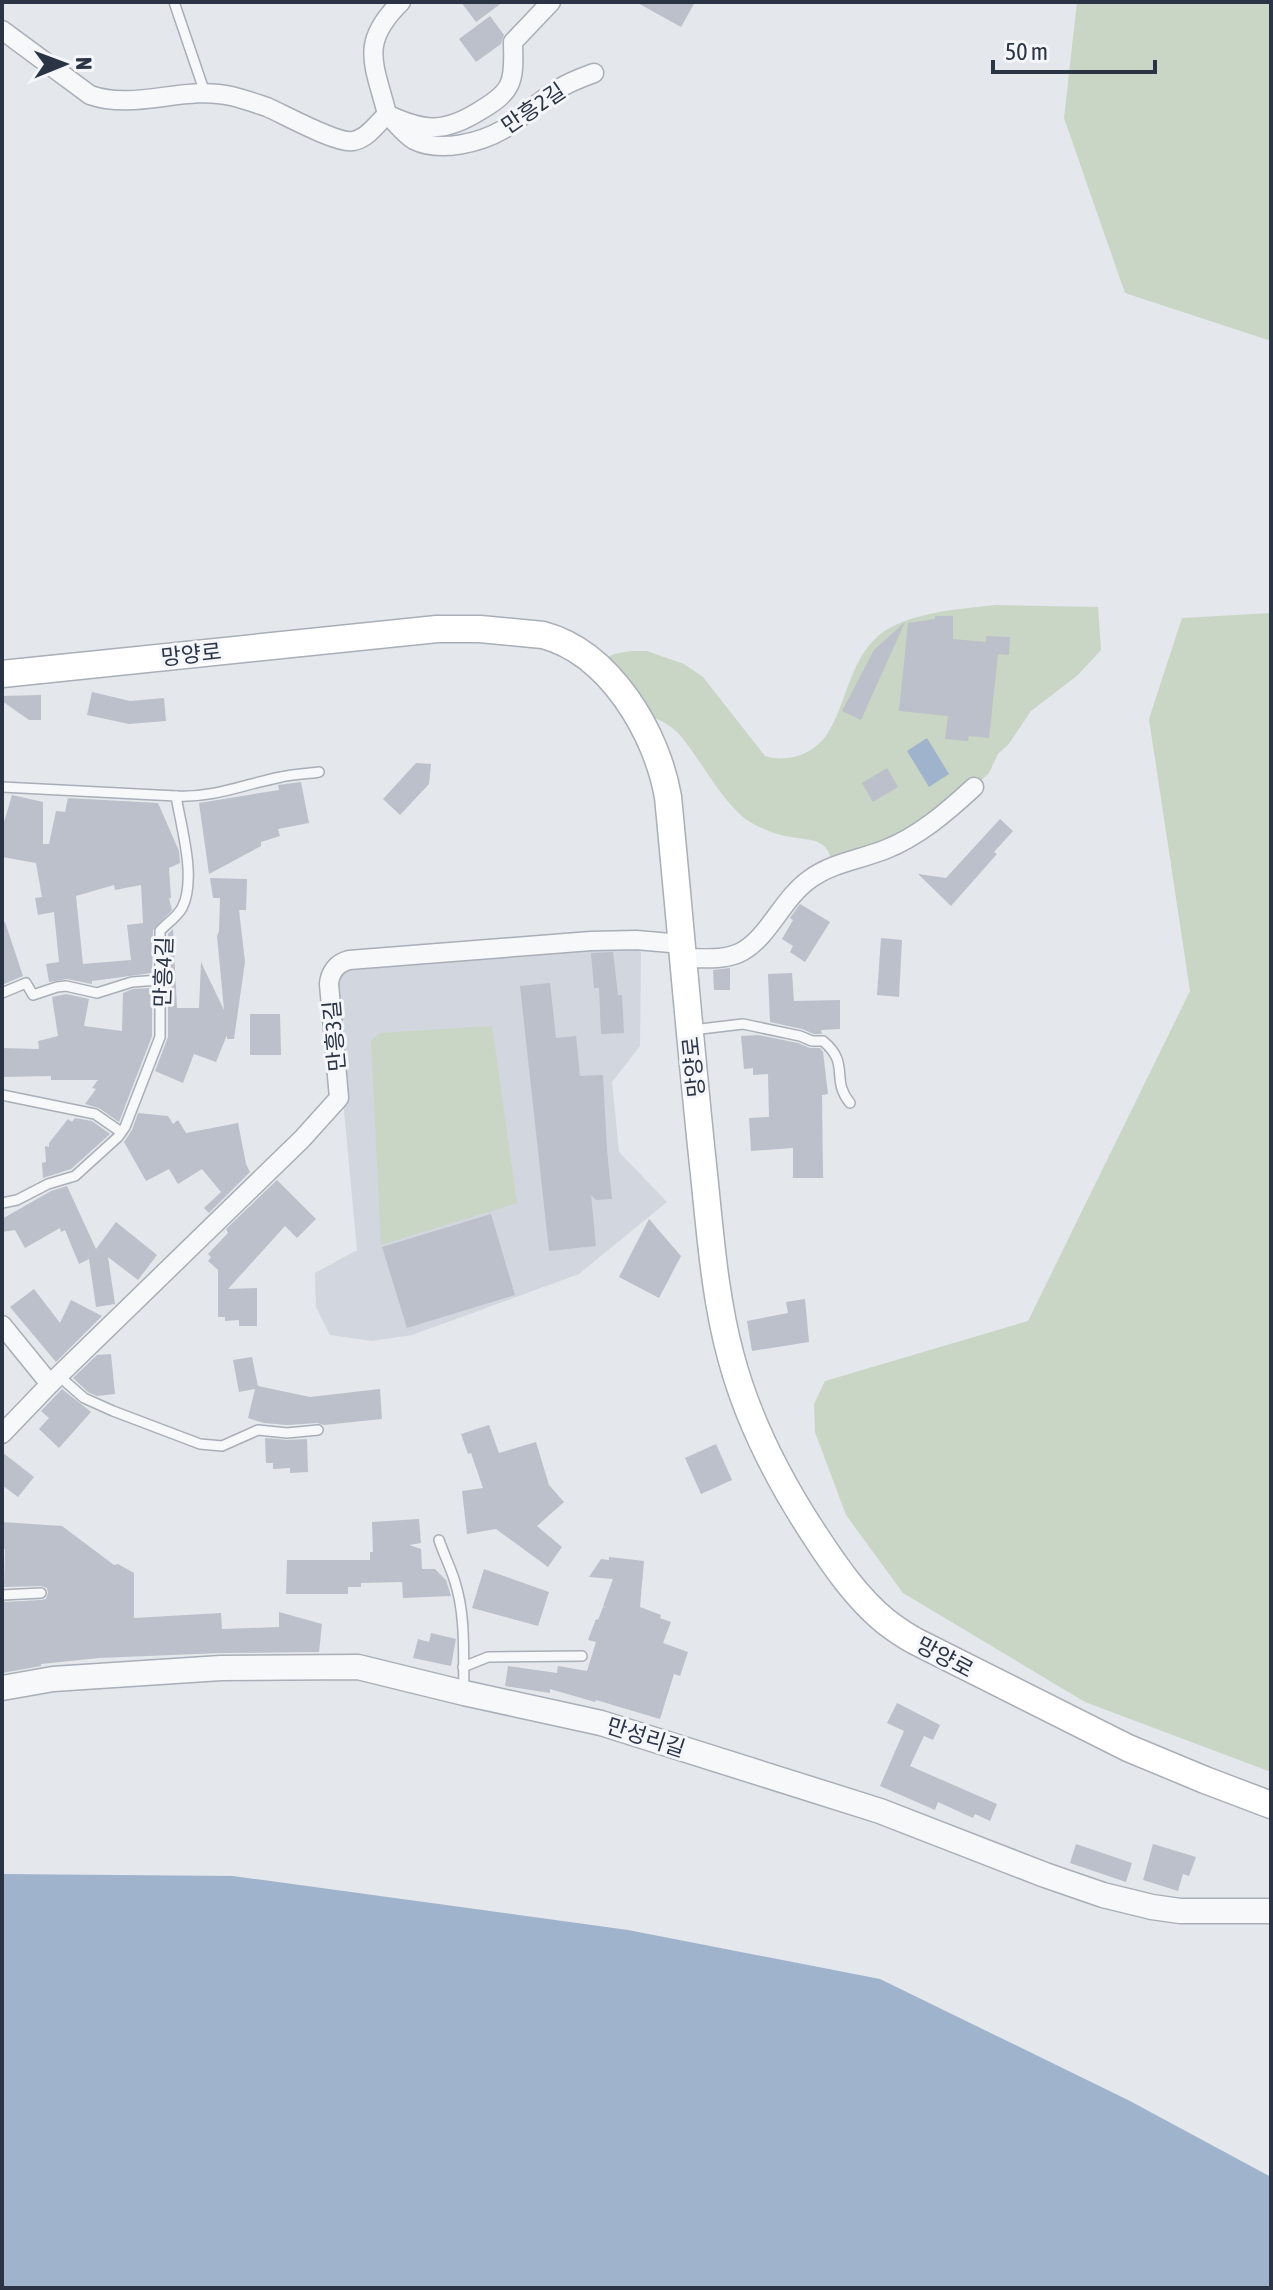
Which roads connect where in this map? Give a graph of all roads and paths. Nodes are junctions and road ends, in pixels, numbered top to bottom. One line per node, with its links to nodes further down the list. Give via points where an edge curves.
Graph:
1 (174, 2): 6 (lane)
2 (401, 2): 7 (street, via 377,30 372,45)
3 (551, 2): 7 (street, 만흥2길, via 513,42 509,86 490,104 442,127 409,125)
4 (2, 30): 6 (street, via 90,95 128,101)
5 (594, 73): 7 (street, 만흥2길, via 573,80 493,134 459,144 412,139)
6 (205, 93): 7 (street, via 247,100 348,141 365,136)
7 (387, 114)
8 (2, 674): 13 (main road, 망양로, via 437,629 556,639 580,651 609,677 656,752 668,797)
9 (319, 772): 12 (lane, via 227,792)
10 (2, 787): 12 (lane)
11 (974, 787): 13 (street, via 916,834 885,850 833,865 808,880 743,951 724,957)
12 (176, 796): 14 (lane, 만흥4길, via 188,879 181,910 160,931)
13 (682, 951): 16 (main road, 망양로); 22 (street, 만흥3길, via 636,940 591,941 340,963 329,984 339,1098)
14 (160, 980): 15 (lane, via 97,993 66,986 33,995 26,983); 19 (lane, 만흥4길, via 160,1037)
15 (2, 993)
16 (688, 1030): 18 (lane, via 743,1024 823,1041 838,1057 841,1089); 32 (main road, 망양로, via 714,1263 730,1355 769,1456 802,1516 851,1586 883,1620 915,1641 1128,1748)
17 (2, 1095): 19 (lane, via 95,1114)
18 (850, 1103)
19 (121, 1132): 20 (lane, 만흥4길, via 75,1176)
20 (2, 1203)
21 (2, 1325): 22 (street)
22 (54, 1380): 23 (lane, via 113,1411 200,1444 222,1446 258,1430); 24 (street, 만흥3길)
23 (318, 1430)
24 (2, 1434)
25 (439, 1540): 29 (lane, via 462,1615)
26 (41, 1593): 27 (lane)
27 (2, 1595)
28 (582, 1656): 29 (lane, via 488,1657)
29 (463, 1667): 31 (lane)
30 (2, 1688): 31 (street, 만성리길, via 53,1679 221,1668 346,1666)
31 (464, 1693): 33 (street, 만성리길, via 601,1723 804,1786 1103,1895 1180,1911)
32 (1271, 1805)
33 (1271, 1911)

